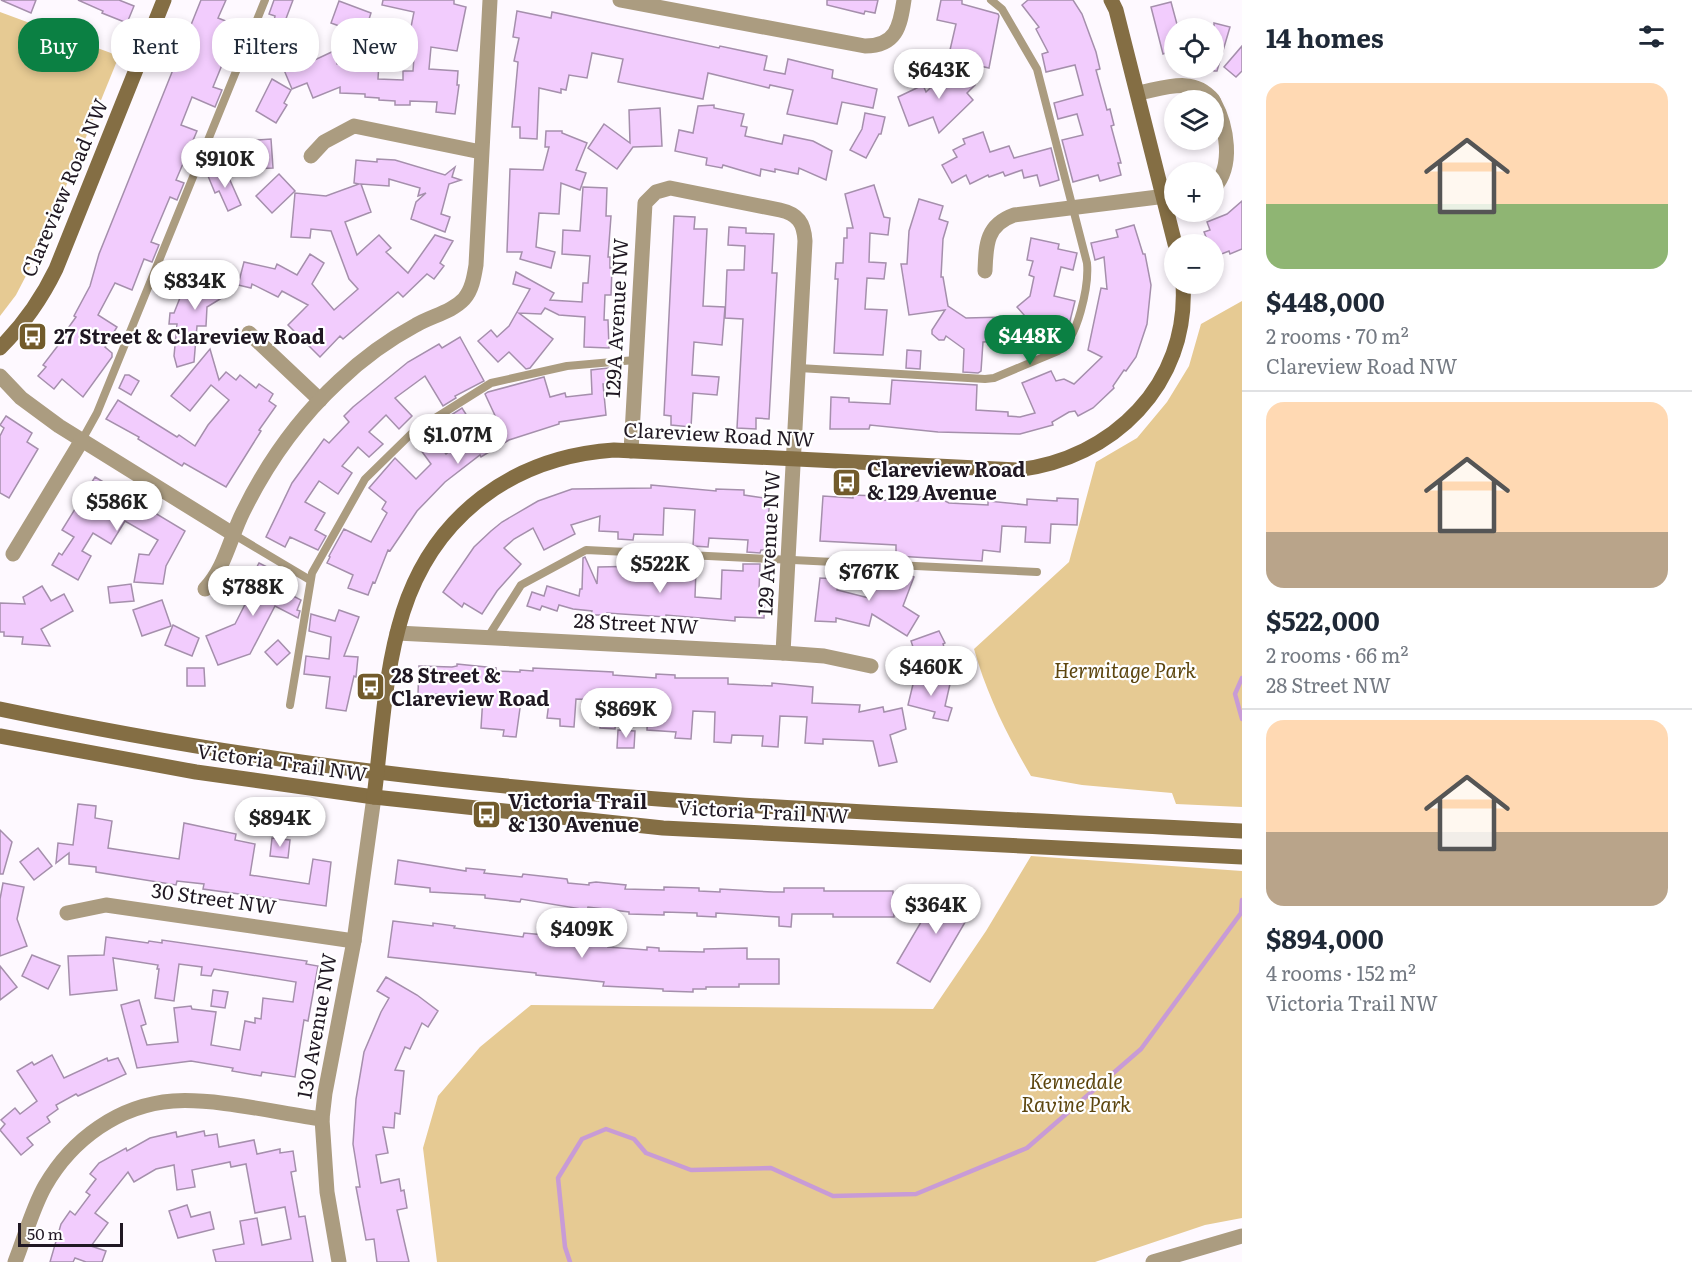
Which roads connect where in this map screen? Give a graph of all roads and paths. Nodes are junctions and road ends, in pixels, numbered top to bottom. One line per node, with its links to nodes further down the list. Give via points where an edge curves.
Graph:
1 (164, 0): 21 (main road, Clareview Road NW, via 56,270 22,326)
2 (265, 0): 26 (lane, via 97,413)
3 (490, 0): 11 (street)
4 (620, 0): 5 (street, via 865,46 877,46 891,39 899,25)
5 (904, 0)
6 (991, 0): 16 (lane, via 1002,9 1037,69)
7 (1111, 0): 9 (main road)
8 (1201, 90): 9 (street, via 1184,84)
9 (1138, 93): 14 (main road)
10 (1224, 138): 13 (street)
11 (481, 152): 12 (street, via 354,126 324,142); 25 (street, via 476,265 469,292 458,304 382,346)
12 (311, 156)
13 (1224, 170)
14 (1164, 179)
15 (1164, 196): 16 (street)
16 (1074, 208): 18 (street, via 1005,218 988,234); 23 (lane, via 1088,273 1072,337 1066,346 994,378)
17 (800, 220): 22 (street, 129A Avenue NW, via 787,211 677,189 656,192 643,211); 23 (street, 129 Avenue NW, via 805,241)
18 (984, 271)
19 (1182, 294): 28 (main road, Clareview Road NW, via 1175,348 1149,398 1108,438 1073,457 1017,470)
20 (249, 333): 25 (street)
21 (0, 348)
22 (635, 360): 27 (street, 129A Avenue NW); 33 (lane, via 567,366 491,383 413,432 365,479)
23 (799, 368): 28 (street, 129 Avenue NW)
24 (0, 376): 26 (street, via 39,412)
25 (320, 400): 29 (street, via 272,461)
26 (82, 440): 29 (street); 30 (street)
27 (631, 451): 28 (main road, Clareview Road NW); 35 (main road, Clareview Road NW, via 594,452 554,460 518,474 483,496 453,524 428,556 409,593)
28 (794, 461): 31 (street, 129 Avenue NW)
29 (233, 534): 33 (lane); 34 (street, via 220,569)
30 (13, 554)
31 (789, 560): 32 (lane); 36 (lane, via 586,550 521,585); 37 (street, 129 Avenue NW)
32 (1037, 572)
33 (310, 580): 39 (lane)
34 (205, 589)
35 (397, 633): 36 (street, 28 Street NW); 42 (main road, Clareview Road NW)
36 (488, 638): 37 (street, 28 Street NW)
37 (783, 653): 38 (street, 28 Street NW)
38 (872, 666)
39 (291, 705)
40 (0, 709): 42 (main road, Victoria Trail NW, via 200,747)
41 (0, 736): 43 (main road, Victoria Trail NW, via 196,772)
42 (377, 772): 43 (main road, Clareview Road NW); 44 (main road, Victoria Trail NW, via 663,800)
43 (374, 798): 45 (main road, Victoria Trail NW, via 663,828); 47 (street, 130 Avenue NW)
44 (1242, 831)
45 (1242, 857)
46 (68, 913): 47 (street, 30 Street NW, via 106,905)
47 (354, 941): 48 (street, 130 Avenue NW)
48 (322, 1119): 50 (street, via 173,1101 138,1108 100,1125 53,1172); 51 (street, 130 Avenue NW, via 327,1192)
49 (1242, 1236): 52 (street)
50 (15, 1262)
51 (339, 1262)
52 (1153, 1262)

